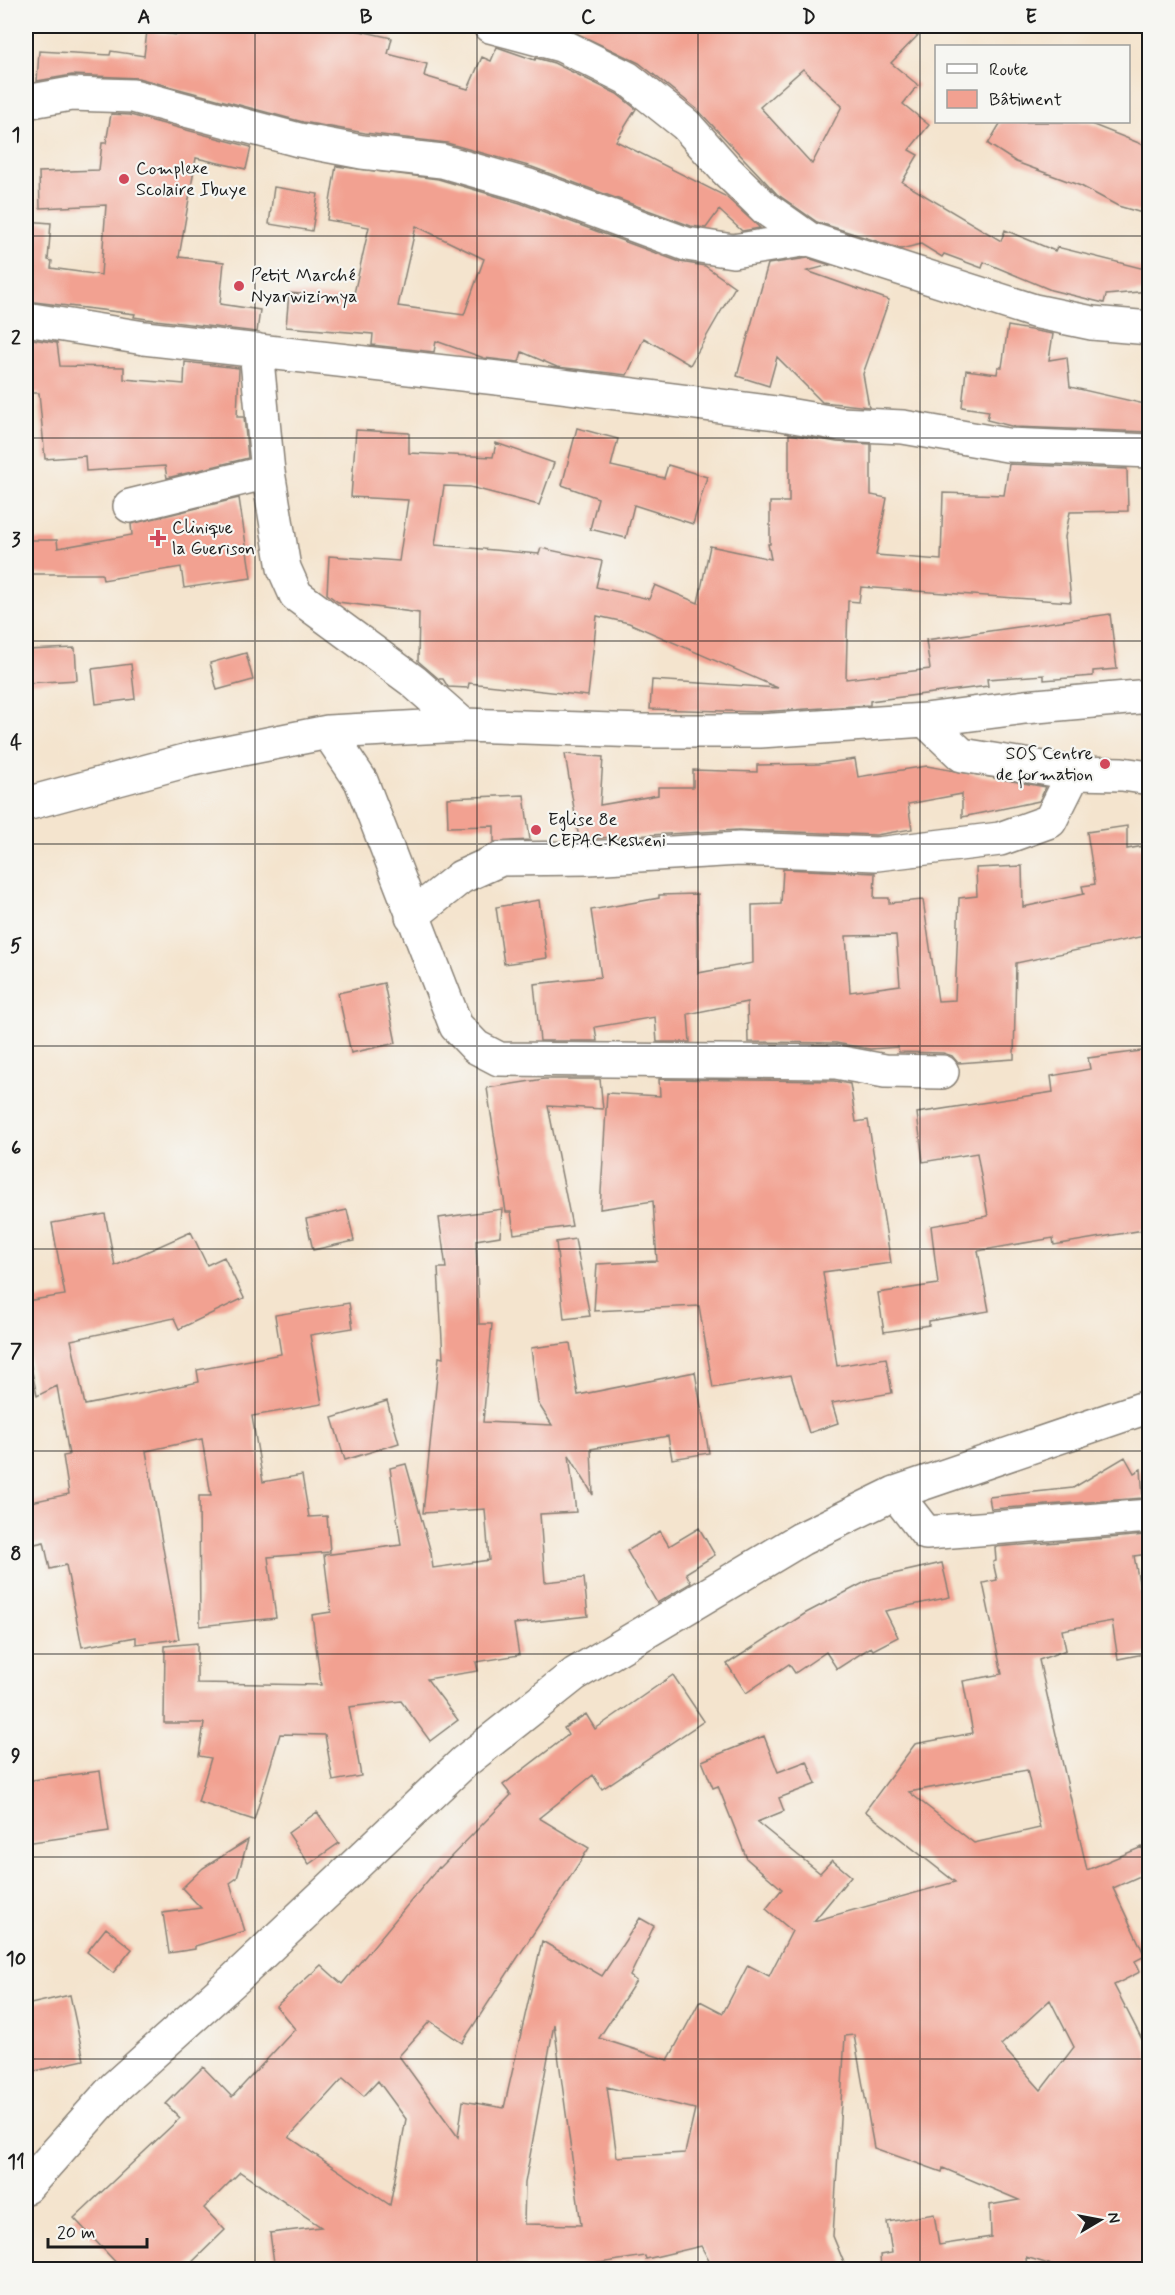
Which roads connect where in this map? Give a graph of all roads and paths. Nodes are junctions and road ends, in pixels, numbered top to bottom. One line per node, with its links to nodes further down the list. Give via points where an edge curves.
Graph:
1 (490, 26): 3 (street, via 561,45 627,78 686,124 765,208)
2 (26, 102): 3 (street, via 71,94 133,96 299,140 442,161 526,185 686,244 734,251)
3 (809, 239): 5 (street, via 1034,311 1092,323)
4 (26, 320): 6 (street)
5 (1149, 328)
6 (256, 350): 7 (street, via 840,424 903,428 1007,445); 8 (street)
7 (1149, 451)
8 (268, 472): 9 (street); 12 (street, via 284,568 296,595 413,681)
9 (130, 506)
10 (1149, 696): 11 (street)
11 (925, 720): 12 (street, via 760,731); 14 (street, via 962,755)
12 (463, 725): 13 (street)
13 (328, 732): 16 (street, via 192,759); 17 (street, via 361,781)
14 (1074, 773): 15 (street); 17 (street, via 1050,821 1000,839 877,854 739,849 501,859 461,877)
15 (1149, 778)
16 (26, 804)
17 (412, 916): 18 (street, via 456,1026 476,1047 499,1059 836,1062 885,1071)
18 (942, 1072)
19 (1149, 1406): 20 (street)
20 (896, 1493): 21 (street, via 926,1533); 22 (street, via 801,1539 595,1661 464,1762 116,2087)
21 (1149, 1516)
22 (26, 2187)

